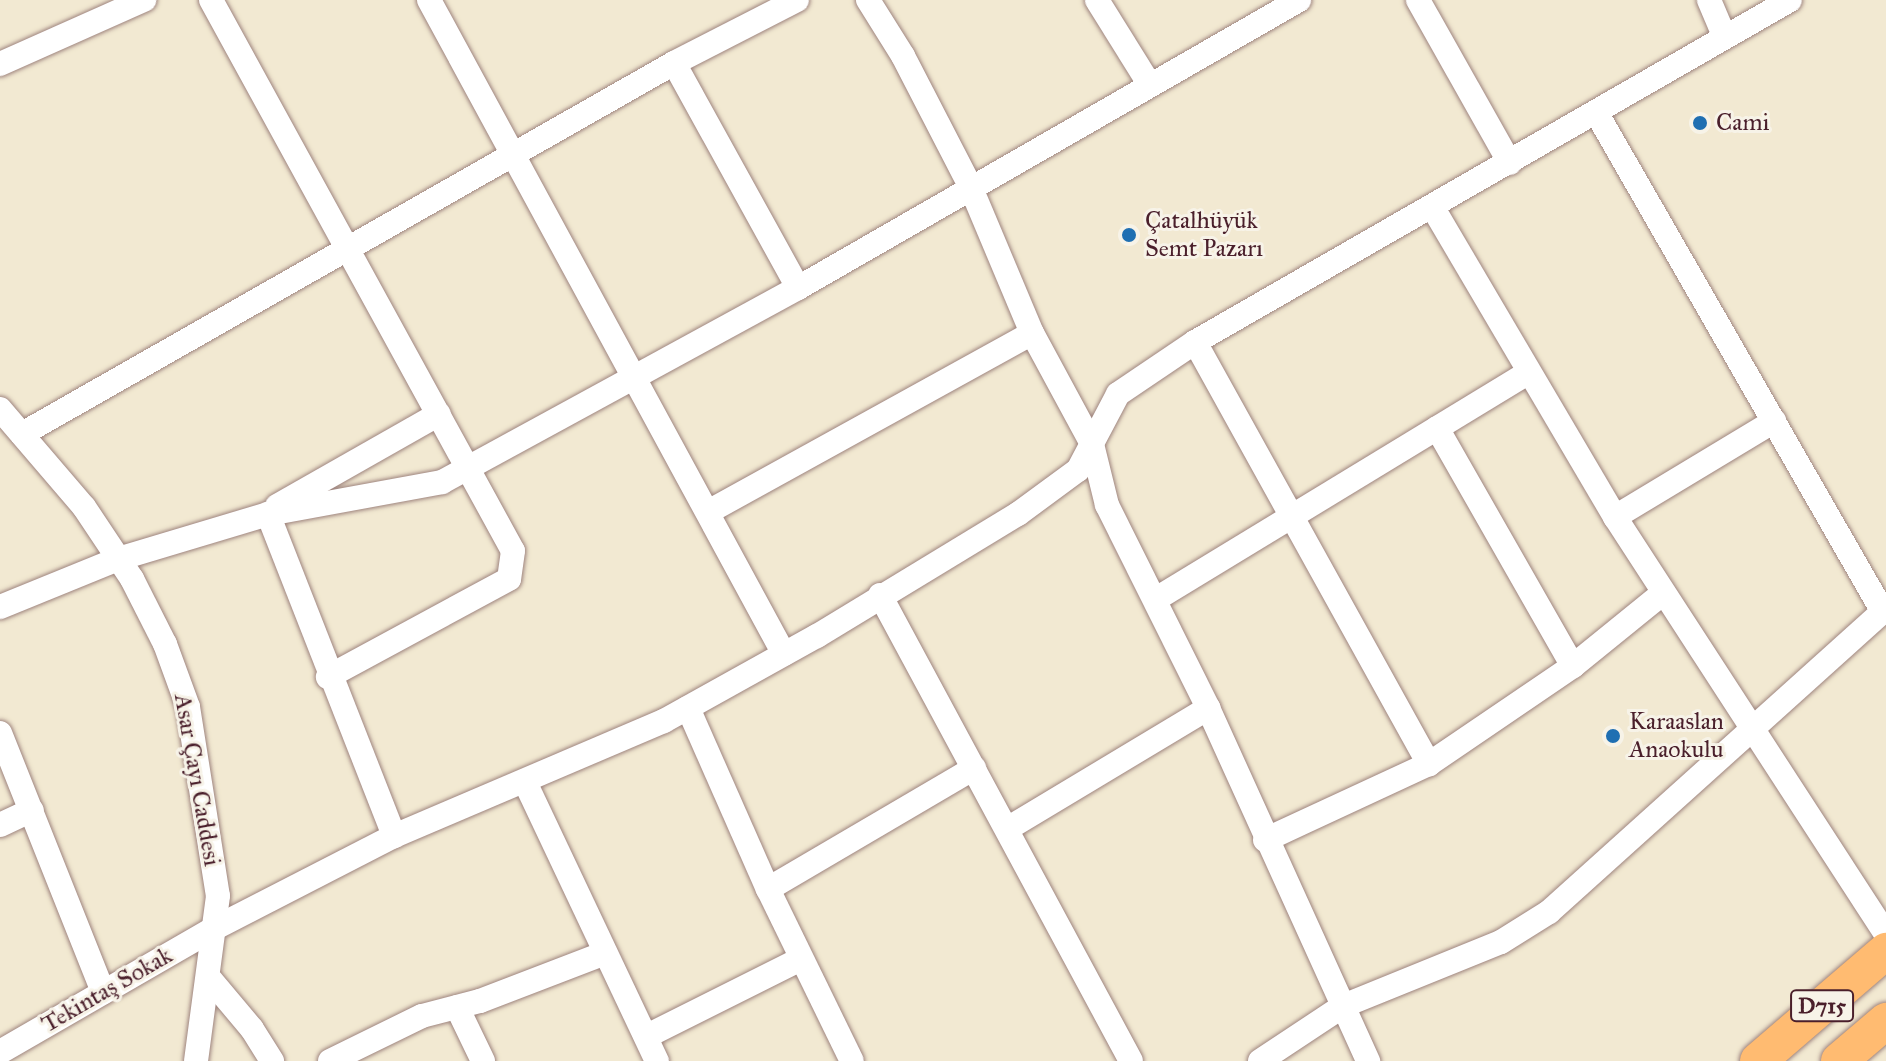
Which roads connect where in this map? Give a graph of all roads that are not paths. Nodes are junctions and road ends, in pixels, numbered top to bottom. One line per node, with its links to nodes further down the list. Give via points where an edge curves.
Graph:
1 (144, 0): 17 (street)
2 (211, 0): 24 (street)
3 (779, 0): 13 (street)
4 (797, 0): 13 (street)
5 (868, 0): 15 (street)
6 (888, 0): 15 (street)
7 (1097, 0): 18 (street)
8 (1299, 0): 18 (street)
9 (1418, 0): 21 (street)
10 (1709, 0): 14 (street)
11 (1790, 0): 14 (street, Tekintaş Sokak)
12 (439, 3): 20 (street)
13 (751, 21): 16 (street)
14 (1724, 36): 19 (street, Tekintaş Sokak)
15 (903, 56): 22 (street)
16 (674, 63): 20 (street); 25 (street)
17 (0, 64)
18 (1150, 85): 22 (street)
19 (1596, 112): 21 (street, Tekintaş Sokak); 32 (street)
20 (512, 155): 24 (street); 29 (street)
21 (1510, 163): 23 (street, Tekintaş Sokak)
22 (971, 188): 25 (street); 26 (street)
23 (1433, 208): 27 (street, Tekintaş Sokak); 28 (street)
24 (352, 250): 31 (street); 34 (street)
25 (798, 288): 29 (street)
26 (1032, 333): 35 (street); 37 (street)
27 (1195, 342): 35 (street, Tekintaş Sokak, via 1118,394); 38 (street)
28 (1526, 374): 33 (street); 40 (street)
29 (635, 378): 36 (street); 37 (street)
30 (0, 409): 34 (street, Asar Çayı Caddesi)
31 (439, 414): 36 (street); 39 (street)
32 (1774, 421): 40 (street); 46 (street)
33 (1437, 428): 38 (street); 48 (street)
34 (22, 434): 41 (street, Asar Çayı Caddesi, via 84,507)
35 (1092, 444): 43 (street, Tekintaş Sokak, via 1078,470 1018,514); 44 (street, via 1107,505)
36 (469, 469): 39 (street, via 442,482); 49 (street, via 513,551 509,579)
37 (708, 512): 47 (street)
38 (1291, 515): 44 (street); 54 (street)
39 (261, 516): 41 (street); 49 (street)
40 (1615, 517): 42 (street)
41 (118, 559): 45 (street); 63 (street, Asar Çayı Caddesi, via 165,644 188,707 218,896)
42 (1663, 593): 48 (street); 52 (street)
43 (880, 595): 47 (street, Tekintaş Sokak); 55 (street)
44 (1156, 599): 51 (street)
45 (0, 607)
46 (1885, 610): 52 (street)
47 (784, 654): 50 (street, Tekintaş Sokak)
48 (1573, 666): 54 (street)
49 (328, 677): 60 (street)
50 (688, 708): 56 (street, Tekintaş Sokak); 62 (street)
51 (1208, 708): 59 (street); 61 (street)
52 (1748, 728): 64 (street); 70 (street, via 1549,912 1501,942)
53 (0, 733): 57 (street)
54 (1429, 764): 61 (street)
55 (974, 768): 59 (street); 62 (street)
56 (525, 782): 60 (street, Tekintaş Sokak); 66 (street)
57 (32, 810): 58 (street); 69 (street)
58 (0, 825)
59 (1007, 829): 81 (street)
60 (394, 836): 63 (street, Tekintaş Sokak)
61 (1265, 840): 70 (street)
62 (768, 889): 67 (street)
63 (215, 928): 68 (street, Asar Çayı Caddesi); 69 (street, Tekintaş Sokak)
64 (1886, 934)
65 (1886, 951): 84 (highway, D715)
66 (605, 953): 71 (street); 73 (street)
67 (801, 959): 73 (street); 80 (street)
68 (210, 979): 75 (street, Asar Çayı Caddesi); 76 (street)
69 (103, 992): 74 (street, Tekintaş Sokak)
70 (1343, 1006): 82 (street); 83 (street)
71 (457, 1007): 77 (street, via 422,1016); 78 (street)
72 (1886, 1021): 85 (highway, D715)
73 (647, 1036): 79 (street)
74 (0, 1052)
75 (196, 1061)
76 (272, 1061)
77 (330, 1061)
78 (483, 1061)
79 (657, 1061)
80 (852, 1061)
81 (1131, 1061)
82 (1260, 1061)
83 (1368, 1061)
84 (1758, 1061)
85 (1839, 1061)

